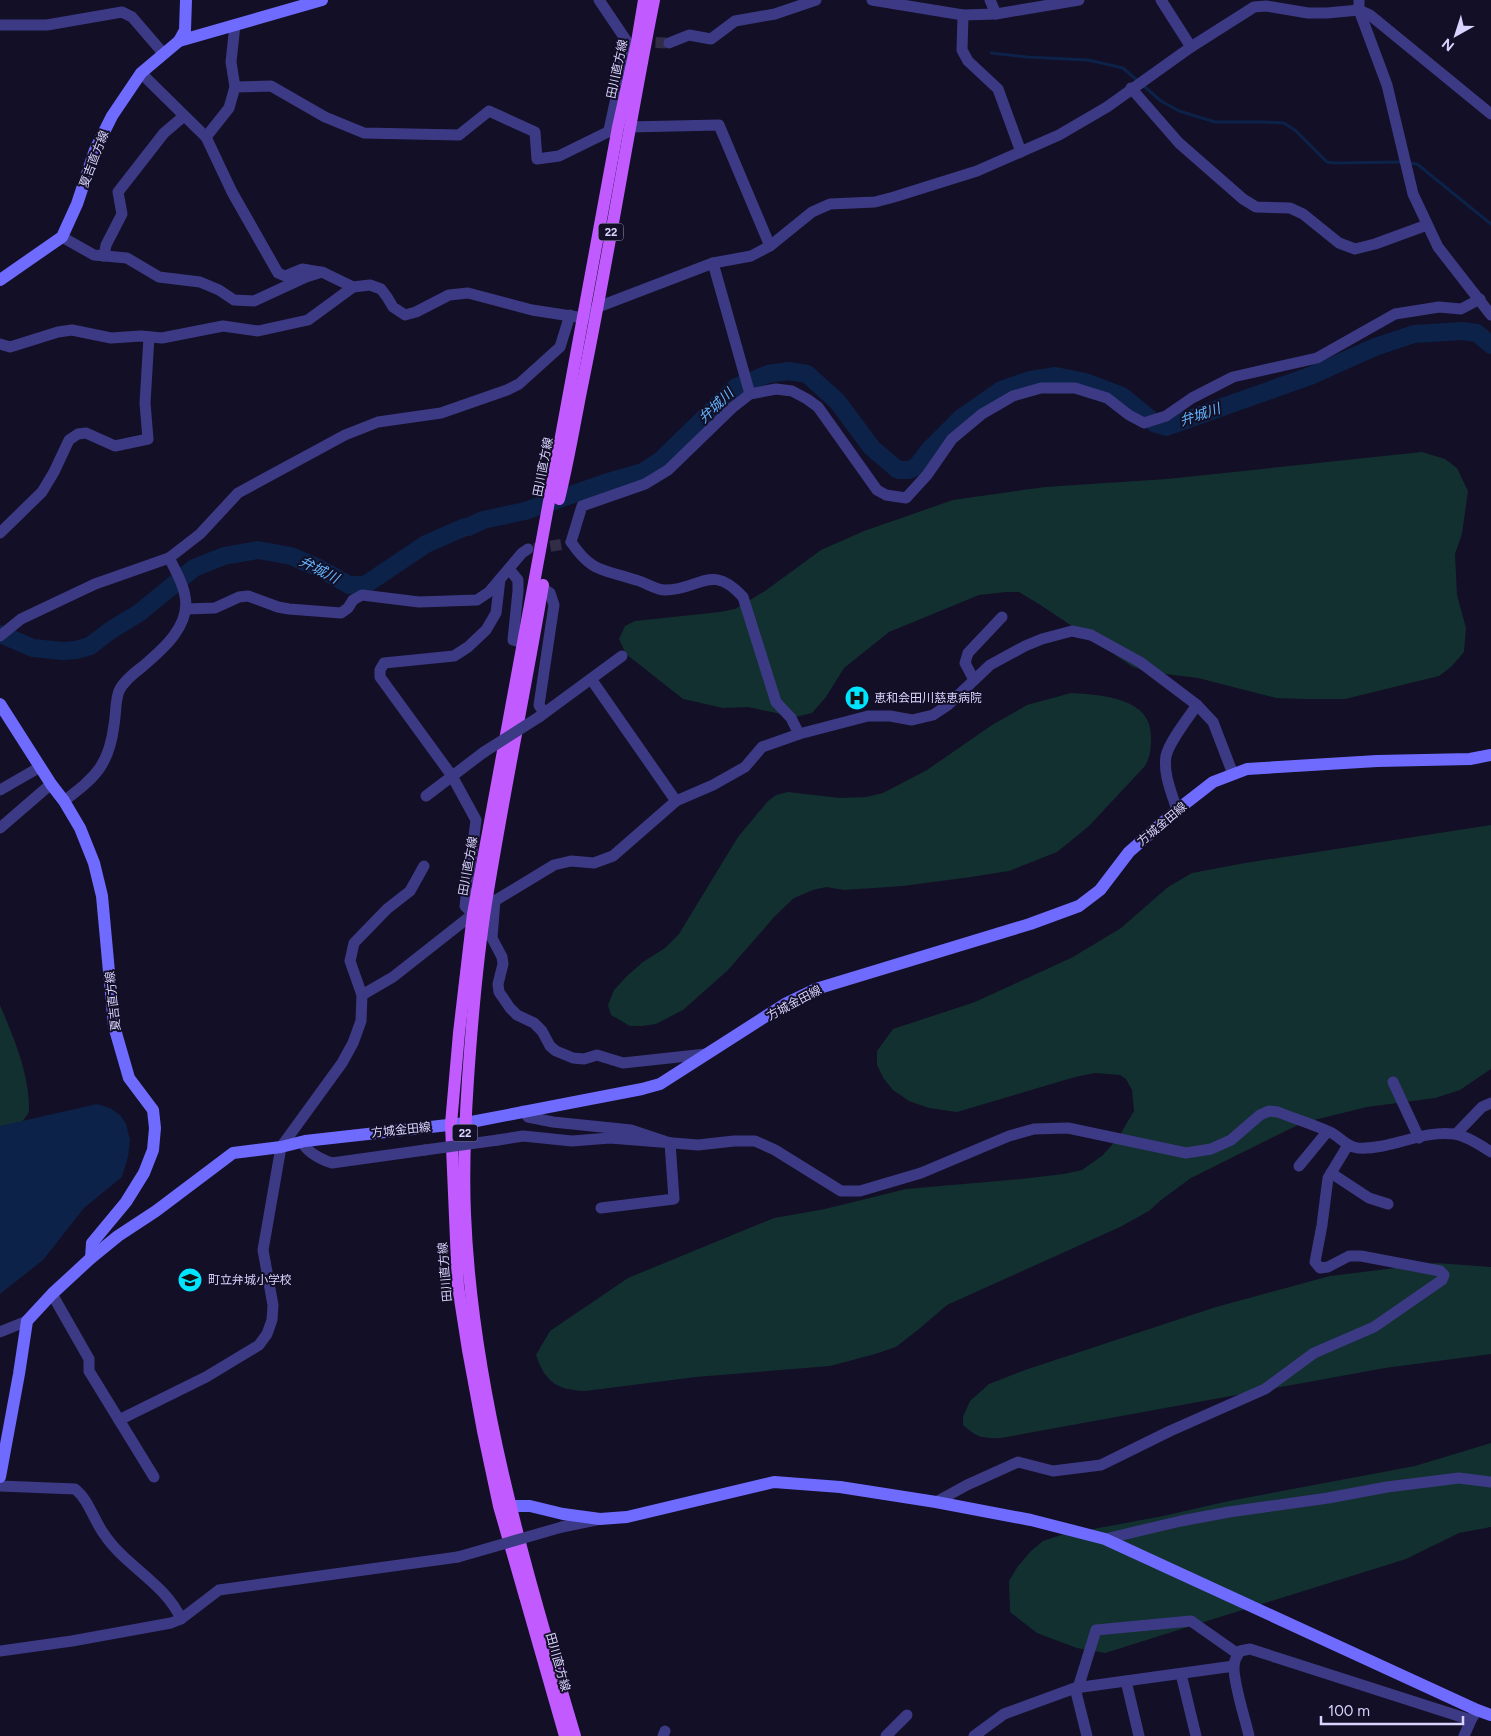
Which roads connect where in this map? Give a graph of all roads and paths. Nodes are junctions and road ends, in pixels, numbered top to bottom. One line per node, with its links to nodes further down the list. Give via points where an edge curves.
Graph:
1 (186, 0): 16 (main road, via 185,30)
2 (322, 0): 15 (main road)
3 (599, 0): 17 (street)
4 (644, 0): 17 (main road, 田川直方線 / 22)
5 (654, 0): 26 (main road, 田川直方線 / 22)
6 (816, 0): 18 (street, via 775,14 735,21 711,39 689,35)
7 (872, 0): 13 (street)
8 (990, 0): 12 (street)
9 (1079, 0): 12 (street)
10 (1161, 0): 19 (street)
11 (1359, 5): 19 (street, via 1327,13 1254,7); 24 (street); 29 (street, via 1387,85 1413,194)
12 (996, 14): 13 (street)
13 (962, 15): 28 (street, via 962,50 998,89)
14 (0, 25): 20 (street, via 47,25 122,12 132,18)
15 (235, 25): 16 (main road); 22 (street, via 230,62)
16 (178, 41): 20 (main road, 夏吉直方線)
17 (633, 42): 26 (main road, 田川直方線 / 22)
18 (669, 43)
19 (1191, 47): 23 (street)
20 (163, 53): 21 (main road, 夏吉直方線)
21 (142, 73): 25 (street); 30 (main road, 夏吉直方線, via 112,116 95,150)
22 (235, 87): 26 (street, via 271,86 325,117 364,133 459,135 489,111 534,132 537,159 559,156); 27 (street, via 229,108)
23 (1131, 88): 28 (street, via 1107,108); 29 (street, via 1179,144 1256,207 1290,208 1303,214 1339,244 1355,249)
24 (1491, 114)
25 (184, 116): 27 (street); 32 (street, via 164,132 118,192 122,214)
26 (619, 128): 31 (street, via 719,125); 38 (main road, 田川直方線 / 22); 41 (main road, 田川直方線 / 22)
27 (206, 137): 34 (street, via 232,192 278,273 285,276 302,269)
28 (1021, 152): 31 (street, via 977,171 875,202 830,204 812,212)
29 (1427, 225): 37 (street, via 1438,247)
30 (62, 237): 32 (street, via 94,255); 35 (main road)
31 (770, 246): 33 (street, via 752,256)
32 (104, 256): 34 (street, via 127,258 159,277 200,282 234,300 254,301)
33 (713, 263): 38 (street); 44 (street)
34 (322, 272): 36 (street)
35 (0, 280)
36 (353, 287): 40 (street, via 370,285 381,289 393,307 405,315 449,295 468,293 532,310); 42 (street, via 308,320 258,331 223,326 162,338)
37 (1480, 300): 39 (street); 44 (street, via 1461,309 1439,307 1396,314 1317,358 1232,378 1192,398 1166,416 1144,424 1106,398 1074,388 1040,388 1013,396 982,414 952,439 906,498 877,490 818,407 807,399 792,391 776,389)
38 (598, 307): 41 (street); 45 (main road, 田川直方線 / 22)
39 (1491, 315)
40 (570, 316): 41 (street); 49 (street, via 560,347 519,384 441,413 378,422 345,435 238,493)
41 (584, 318): 45 (main road, 田川直方線 / 22)
42 (149, 337): 43 (street, via 111,338 72,330 10,347); 47 (street, via 148,439 115,446 86,433 78,434 69,440 42,492)
43 (0, 344)
44 (750, 392): 63 (street, via 668,470 646,484 582,506 568,543 599,570 664,590 706,580 724,580 733,586 743,597 776,702 791,718)
45 (563, 462): 46 (main road, 田川直方線 / 22)
46 (549, 524): 52 (main road, 田川直方線 / 22); 56 (main road, 田川直方線 / 22)
47 (0, 533)
48 (528, 549): 50 (street)
49 (171, 563): 53 (street, via 185,595); 55 (street, via 95,584 21,620)
50 (509, 569): 51 (street); 56 (street, via 518,580 513,640)
51 (500, 579): 53 (street, via 477,600 419,602 362,595 342,612 289,610 248,596 215,608); 67 (street, via 496,613 486,630 468,647 454,656 384,663 380,670 380,677)
52 (542, 588): 62 (street, via 550,593 554,605 539,705); 76 (main road, 田川直方線 / 22)
53 (186, 609): 71 (street, via 178,631 119,691 107,757 93,778)
54 (1002, 617): 59 (street, via 968,653 965,663)
55 (0, 636)
56 (523, 643): 77 (main road, 田川直方線 / 22)
57 (622, 656): 58 (street)
58 (591, 679): 62 (street); 72 (street)
59 (974, 680): 61 (street, via 990,665 1025,646 1072,631 1091,635 1140,662); 63 (street, via 948,705 932,715 912,720 868,716)
60 (0, 704): 65 (main road, 夏吉直方線)
61 (1197, 705): 66 (street, via 1213,722); 73 (street, via 1166,756 1166,774)
62 (541, 715): 67 (street, bridge)
63 (798, 734): 72 (street, via 762,746 745,766)
64 (1491, 755): 66 (main road, 方城金田線, via 1470,759 1377,760 1247,769)
65 (40, 767): 68 (main road, 夏吉直方線); 69 (street)
66 (1233, 774): 73 (main road, 方城金田線, via 1213,782)
67 (452, 776): 70 (street); 77 (street, via 476,820 465,906)
68 (51, 784): 71 (main road, 夏吉直方線); 74 (street)
69 (0, 790)
70 (426, 796)
71 (64, 801): 97 (main road, 夏吉直方線, via 80,828 94,863 102,896 114,1026 129,1078 153,1110 155,1128 153,1150 144,1173 126,1202 92,1243)
72 (676, 801): 76 (street, via 613,856 594,863 571,861 554,865)
73 (1178, 810): 79 (main road, 方城金田線, via 1128,852 1100,890 1079,906 816,989 785,1004)
74 (0, 828)
75 (424, 866): 78 (street, via 410,891 354,943 350,961)
76 (490, 903): 77 (street); 79 (street, via 492,938 503,964 499,992 517,1015 542,1031 556,1051 573,1058 597,1056 622,1063); 83 (main road, 田川直方線 / 22, via 473,1011)
77 (473, 914): 78 (street, via 393,977); 84 (main road, 田川直方線 / 22)
78 (362, 995): 91 (street, via 361,1021 353,1044)
79 (707, 1054): 82 (main road, 方城金田線, via 660,1084)
80 (1393, 1082): 87 (street)
81 (1491, 1103): 86 (street, via 1482,1107)
82 (523, 1111): 83 (main road, 方城金田線); 89 (street, via 528,1117 631,1130)
83 (466, 1123): 84 (main road, 方城金田線); 107 (main road, 田川直方線 / 22, via 465,1216 474,1323)
84 (451, 1124): 88 (main road, 方城金田線); 107 (main road, 田川直方線 / 22, via 458,1286 482,1431)
85 (1328, 1132): 89 (street, via 1278,1112 1269,1112 1260,1115 1231,1140 1210,1149 1186,1153 1068,1128 1034,1129 1009,1136 922,1173 860,1191 840,1191 755,1141 698,1146); 90 (street); 93 (street)
86 (1456, 1134): 87 (street, via 1438,1133); 92 (street)
87 (1419, 1138): 90 (street, via 1377,1147)
88 (302, 1142): 89 (street, bridge, via 306,1149 332,1163 523,1136 572,1141 610,1138); 91 (main road, 方城金田線)
89 (670, 1143): 96 (street, via 674,1200)
90 (1348, 1145): 94 (street)
91 (281, 1147): 97 (main road, 方城金田線, via 233,1153); 101 (street, via 263,1250 272,1305 272,1320 267,1334 258,1345 206,1377)
92 (1491, 1152)
93 (1300, 1166)
94 (1331, 1173): 95 (street, via 1369,1198); 106 (street, via 1315,1262 1320,1268 1349,1256 1362,1256 1440,1271 1444,1275 1442,1280 1374,1327 1314,1353 1265,1388 1101,1465 1053,1471 1018,1462)
95 (1388, 1204)
96 (601, 1208)
97 (91, 1258): 98 (main road, 夏吉直方線)
98 (52, 1294): 99 (main road, 夏吉直方線); 101 (street, via 89,1359 89,1371)
99 (27, 1321): 100 (street); 102 (main road)
100 (0, 1332)
101 (119, 1420): 103 (street)
102 (0, 1477)
103 (154, 1477)
104 (1491, 1482): 109 (street, via 1459,1478 1387,1487 1180,1521)
105 (0, 1486): 110 (street, via 75,1489 115,1549 176,1606)
106 (936, 1502): 108 (main road, via 840,1487 774,1482 627,1517); 109 (main road, via 1031,1520)
107 (505, 1506): 108 (main road, via 530,1506); 120 (main road, 田川直方線 / 22); 121 (main road, 田川直方線 / 22)
108 (600, 1519): 110 (street, bridge, via 458,1557 219,1590)
109 (1104, 1539): 118 (main road)
110 (181, 1619): 111 (street, via 72,1641)
111 (0, 1651)
112 (1238, 1654): 113 (street); 116 (street, via 1192,1621 1096,1630); 118 (street, via 1250,1649)
113 (1234, 1666): 114 (street); 127 (street)
114 (1181, 1674): 115 (street); 126 (street)
115 (1126, 1681): 116 (street); 125 (street)
116 (1076, 1688): 123 (street, via 1004,1714); 124 (street)
117 (907, 1715): 122 (street)
118 (1474, 1715): 119 (main road); 128 (street)
119 (1491, 1715)
120 (565, 1736)
121 (575, 1736)
122 (886, 1736)
123 (974, 1736)
124 (1087, 1736)
125 (1139, 1736)
126 (1196, 1736)
127 (1249, 1736)
128 (1464, 1736)

